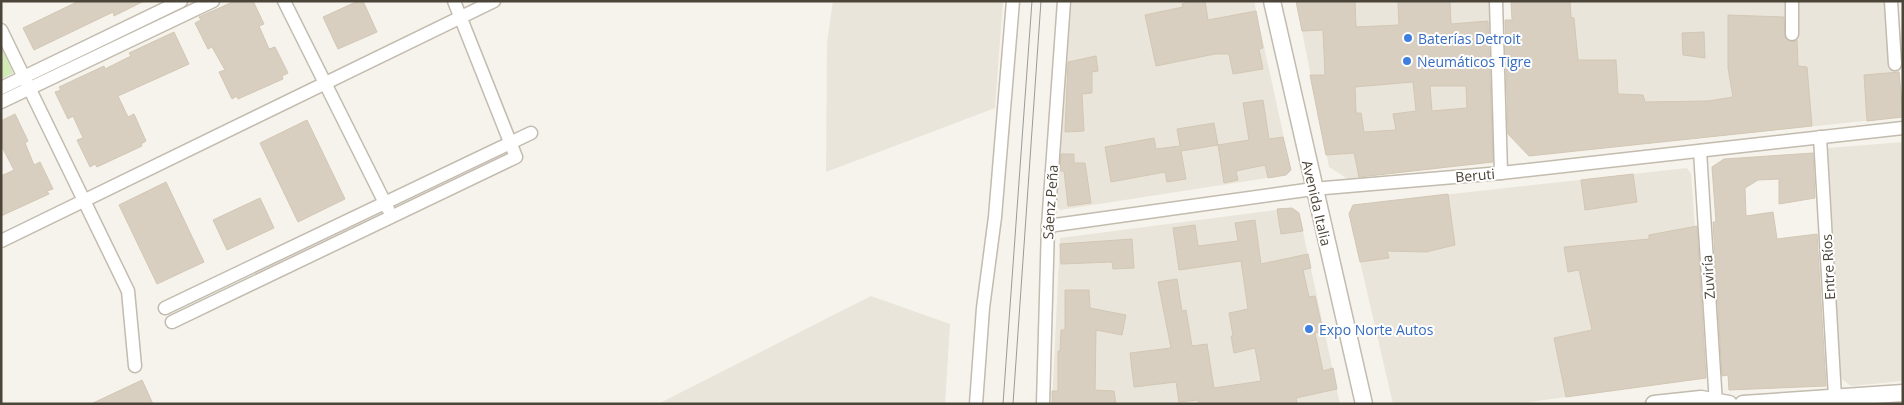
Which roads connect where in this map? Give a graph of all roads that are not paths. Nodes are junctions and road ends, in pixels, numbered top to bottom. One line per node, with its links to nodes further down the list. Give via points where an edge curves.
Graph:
1 (181, 1): 16 (street)
2 (213, 1): 16 (street)
3 (284, 1): 17 (street)
4 (454, 1): 12 (street)
5 (494, 1): 12 (street)
6 (1013, 1): 38 (street)
7 (1064, 1): 30 (street, Sáenz Peña)
8 (1272, 1): 26 (street, Avenida Italia)
9 (1496, 1): 25 (street)
10 (1792, 1): 14 (street)
11 (1891, 1): 15 (street)
12 (460, 19): 17 (street); 23 (street)
13 (1, 30): 16 (street)
14 (1792, 34)
15 (1895, 64)
16 (27, 83): 18 (street); 19 (street); 27 (street)
17 (326, 83): 27 (street); 28 (street)
18 (1, 88)
19 (1, 102)
20 (1903, 128): 22 (street, Beruti)
21 (531, 133): 23 (street)
22 (1820, 137): 24 (street, Beruti); 36 (street, Entre Ríos)
23 (509, 143): 28 (street); 29 (street, via 516,157)
24 (1700, 150): 25 (street, Beruti); 37 (street, Zuviría)
25 (1501, 172): 26 (street, Beruti)
26 (1313, 189): 30 (street, Beruti); 40 (street, Avenida Italia)
27 (85, 200): 31 (street); 34 (street, via 128,291)
28 (385, 202): 29 (street); 32 (street)
29 (392, 216): 33 (street)
30 (1048, 226): 39 (street, Sáenz Peña)
31 (1, 241)
32 (165, 308)
33 (172, 322)
34 (135, 366)
35 (1903, 393): 36 (street)
36 (1835, 397): 42 (street)
37 (1721, 403): 41 (street, via 1701,399)
38 (976, 404)
39 (1043, 404)
40 (1364, 404)
41 (1654, 404)
42 (1742, 404)

